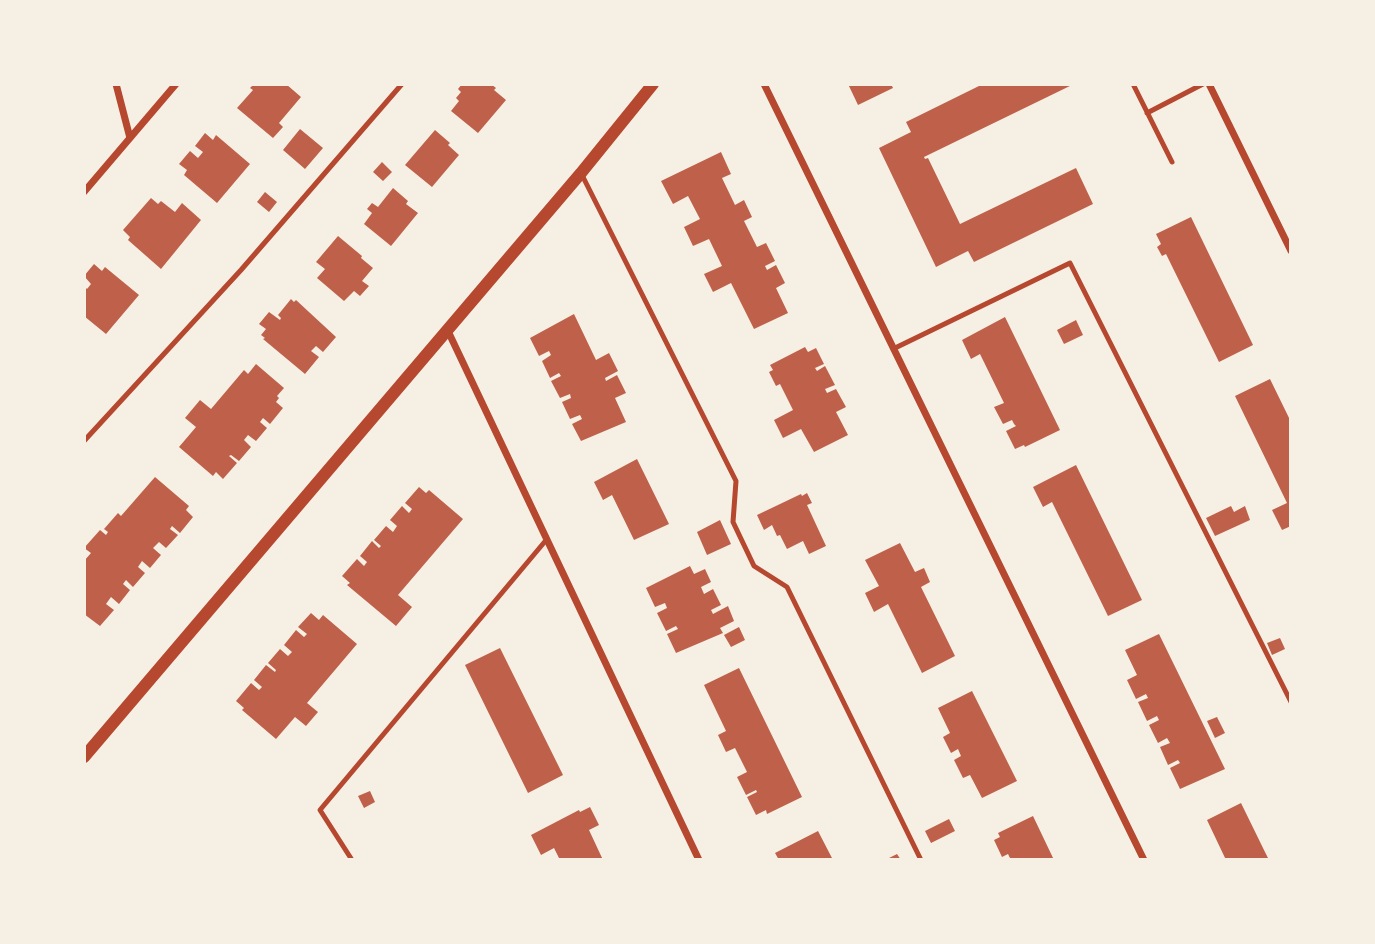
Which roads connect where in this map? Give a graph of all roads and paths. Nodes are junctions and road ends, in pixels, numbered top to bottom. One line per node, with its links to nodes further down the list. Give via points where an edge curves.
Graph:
1 (116, 84): 10 (street)
2 (176, 84): 10 (street)
3 (401, 84): 17 (lane, via 241,270)
4 (653, 84): 12 (street)
5 (764, 84): 16 (street)
6 (1133, 84): 9 (lane)
7 (1203, 84): 9 (lane)
8 (1209, 84): 14 (street)
9 (1147, 113): 11 (lane)
10 (130, 138): 13 (street)
11 (1172, 162)
12 (581, 173): 15 (street); 23 (lane, via 736,481 733,522 754,566 787,587)
13 (84, 192)
14 (1291, 251)
15 (447, 328): 18 (street); 20 (street)
16 (893, 349): 19 (lane, via 1070,263); 24 (street)
17 (84, 442)
18 (547, 539): 21 (lane, via 320,810); 22 (street)
19 (1291, 702)
20 (84, 757)
21 (352, 860)
22 (699, 860)
23 (921, 860)
24 (1144, 860)

